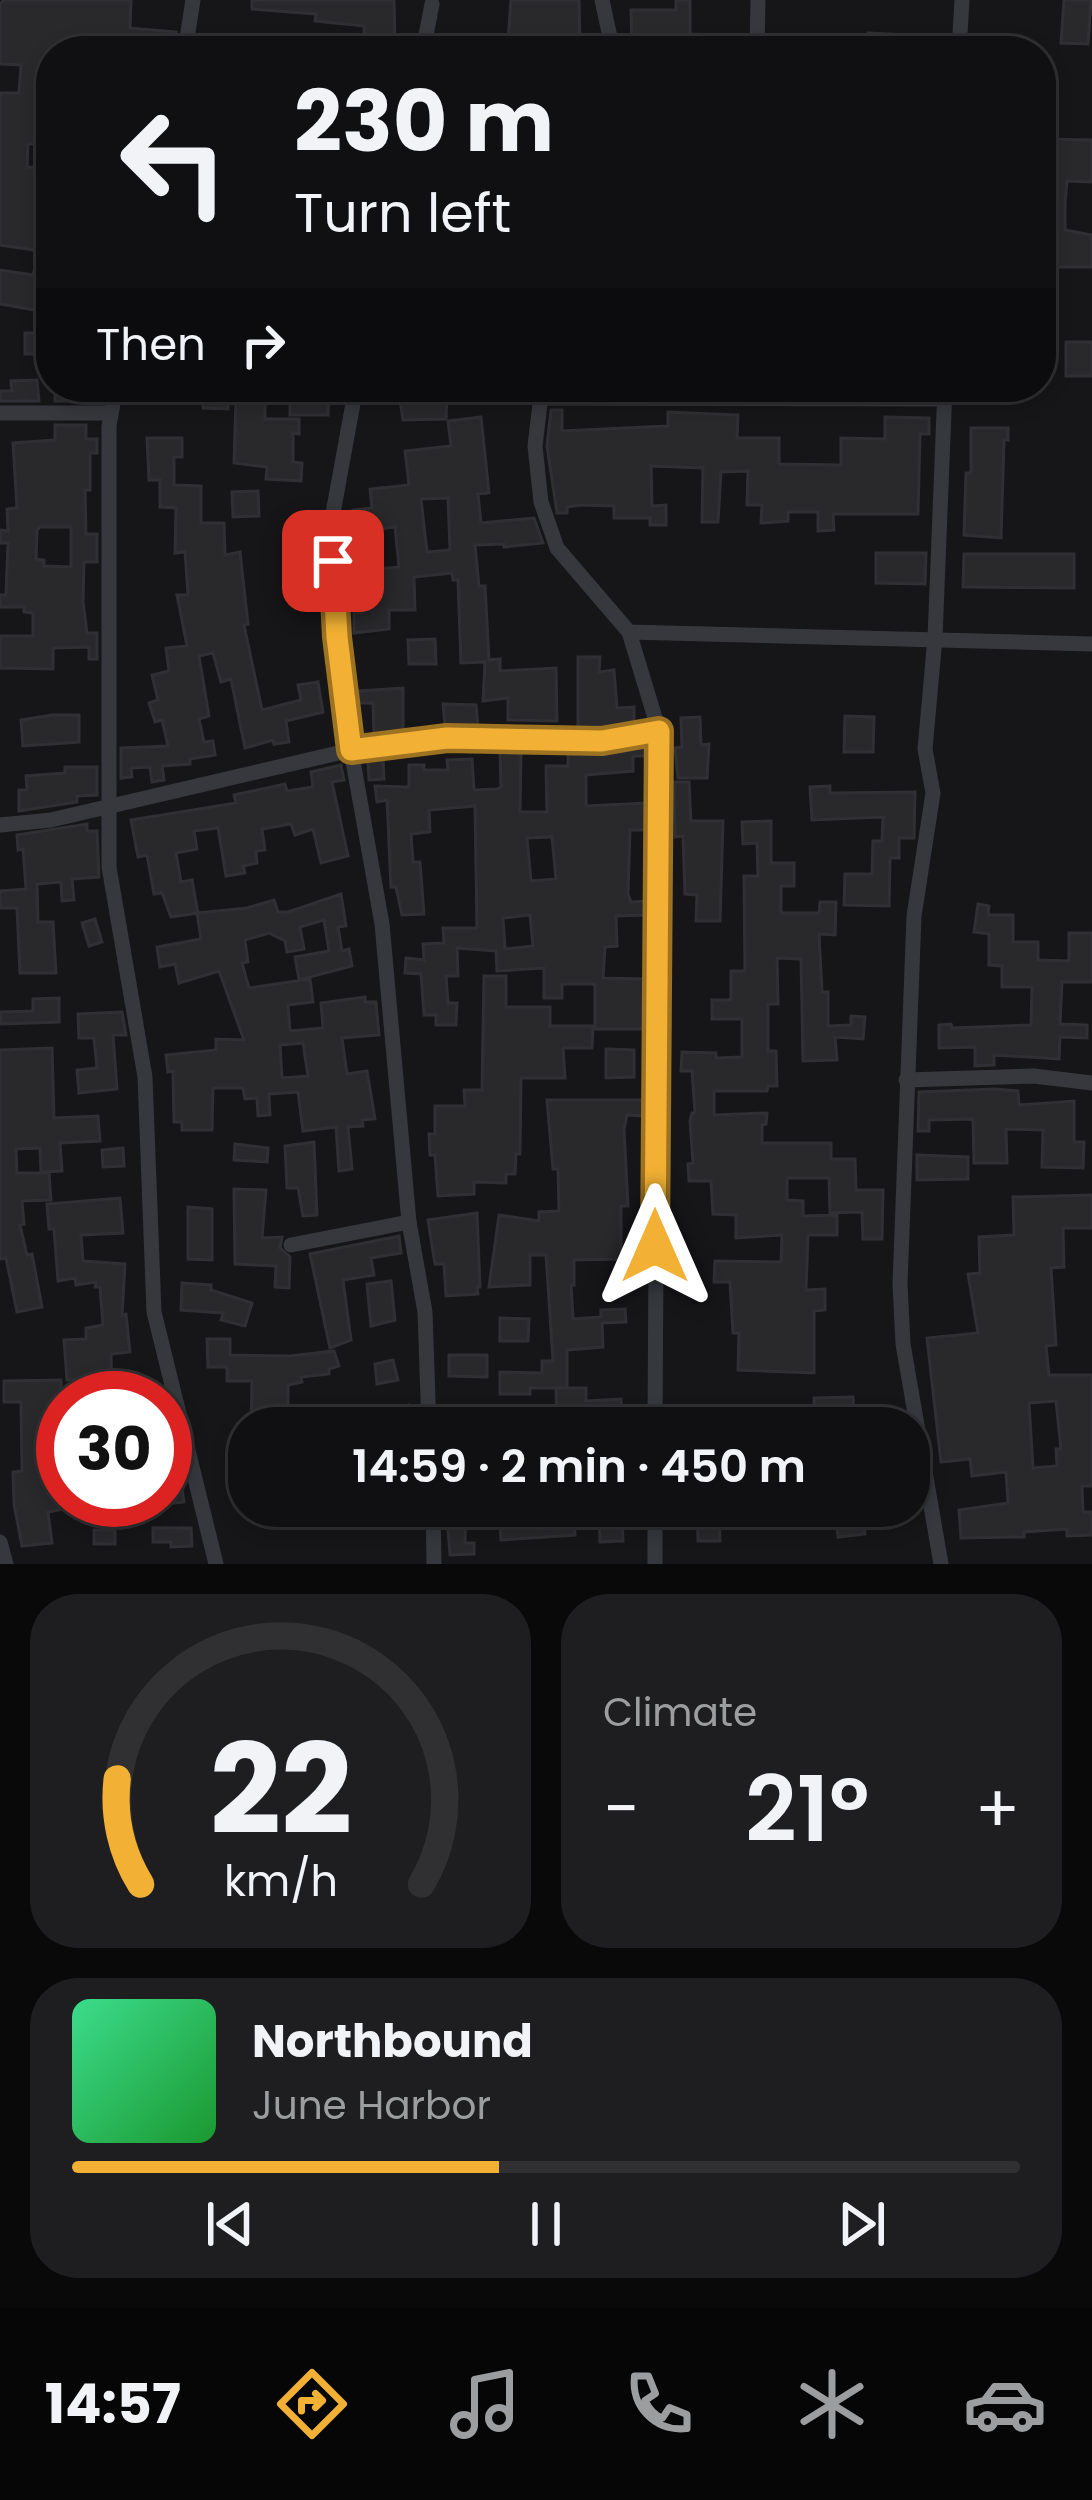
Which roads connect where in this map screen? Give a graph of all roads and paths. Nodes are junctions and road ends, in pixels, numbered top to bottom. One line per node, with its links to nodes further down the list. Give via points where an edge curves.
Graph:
1 (193, 0): 6 (street)
2 (602, 0): 8 (street)
3 (758, 0): 9 (street)
4 (962, 0): 10 (street)
5 (432, 4): 7 (street)
6 (187, 36)
7 (426, 36)
8 (610, 36)
9 (757, 36)
10 (960, 36)
11 (113, 402): 16 (street)
12 (353, 402): 21 (street, via 332,524)
13 (540, 402): 17 (street, via 541,502 557,548)
14 (945, 402): 18 (street)
15 (0, 413): 16 (street)
16 (111, 413): 22 (street)
17 (629, 632): 18 (street); 20 (street)
18 (935, 638): 19 (street); 24 (street, via 925,749 933,793 914,916)
19 (1092, 644)
20 (659, 731): 21 (street, via 602,741 447,738); 29 (street)
21 (351, 750): 22 (street); 26 (street, via 382,924)
22 (109, 805): 23 (street); 34 (street, via 109,867 145,1077 154,1312)
23 (0, 825)
24 (905, 1080): 25 (street, via 1034,1076); 37 (street, via 904,1344)
25 (1092, 1083)
26 (409, 1222): 27 (street); 28 (street, via 425,1312)
27 (291, 1245)
28 (428, 1407)
29 (655, 1407)
30 (433, 1527): 35 (street)
31 (655, 1527): 36 (street)
32 (0, 1542): 33 (street)
33 (6, 1564)
34 (216, 1564)
35 (434, 1564)
36 (655, 1564)
37 (941, 1564)

